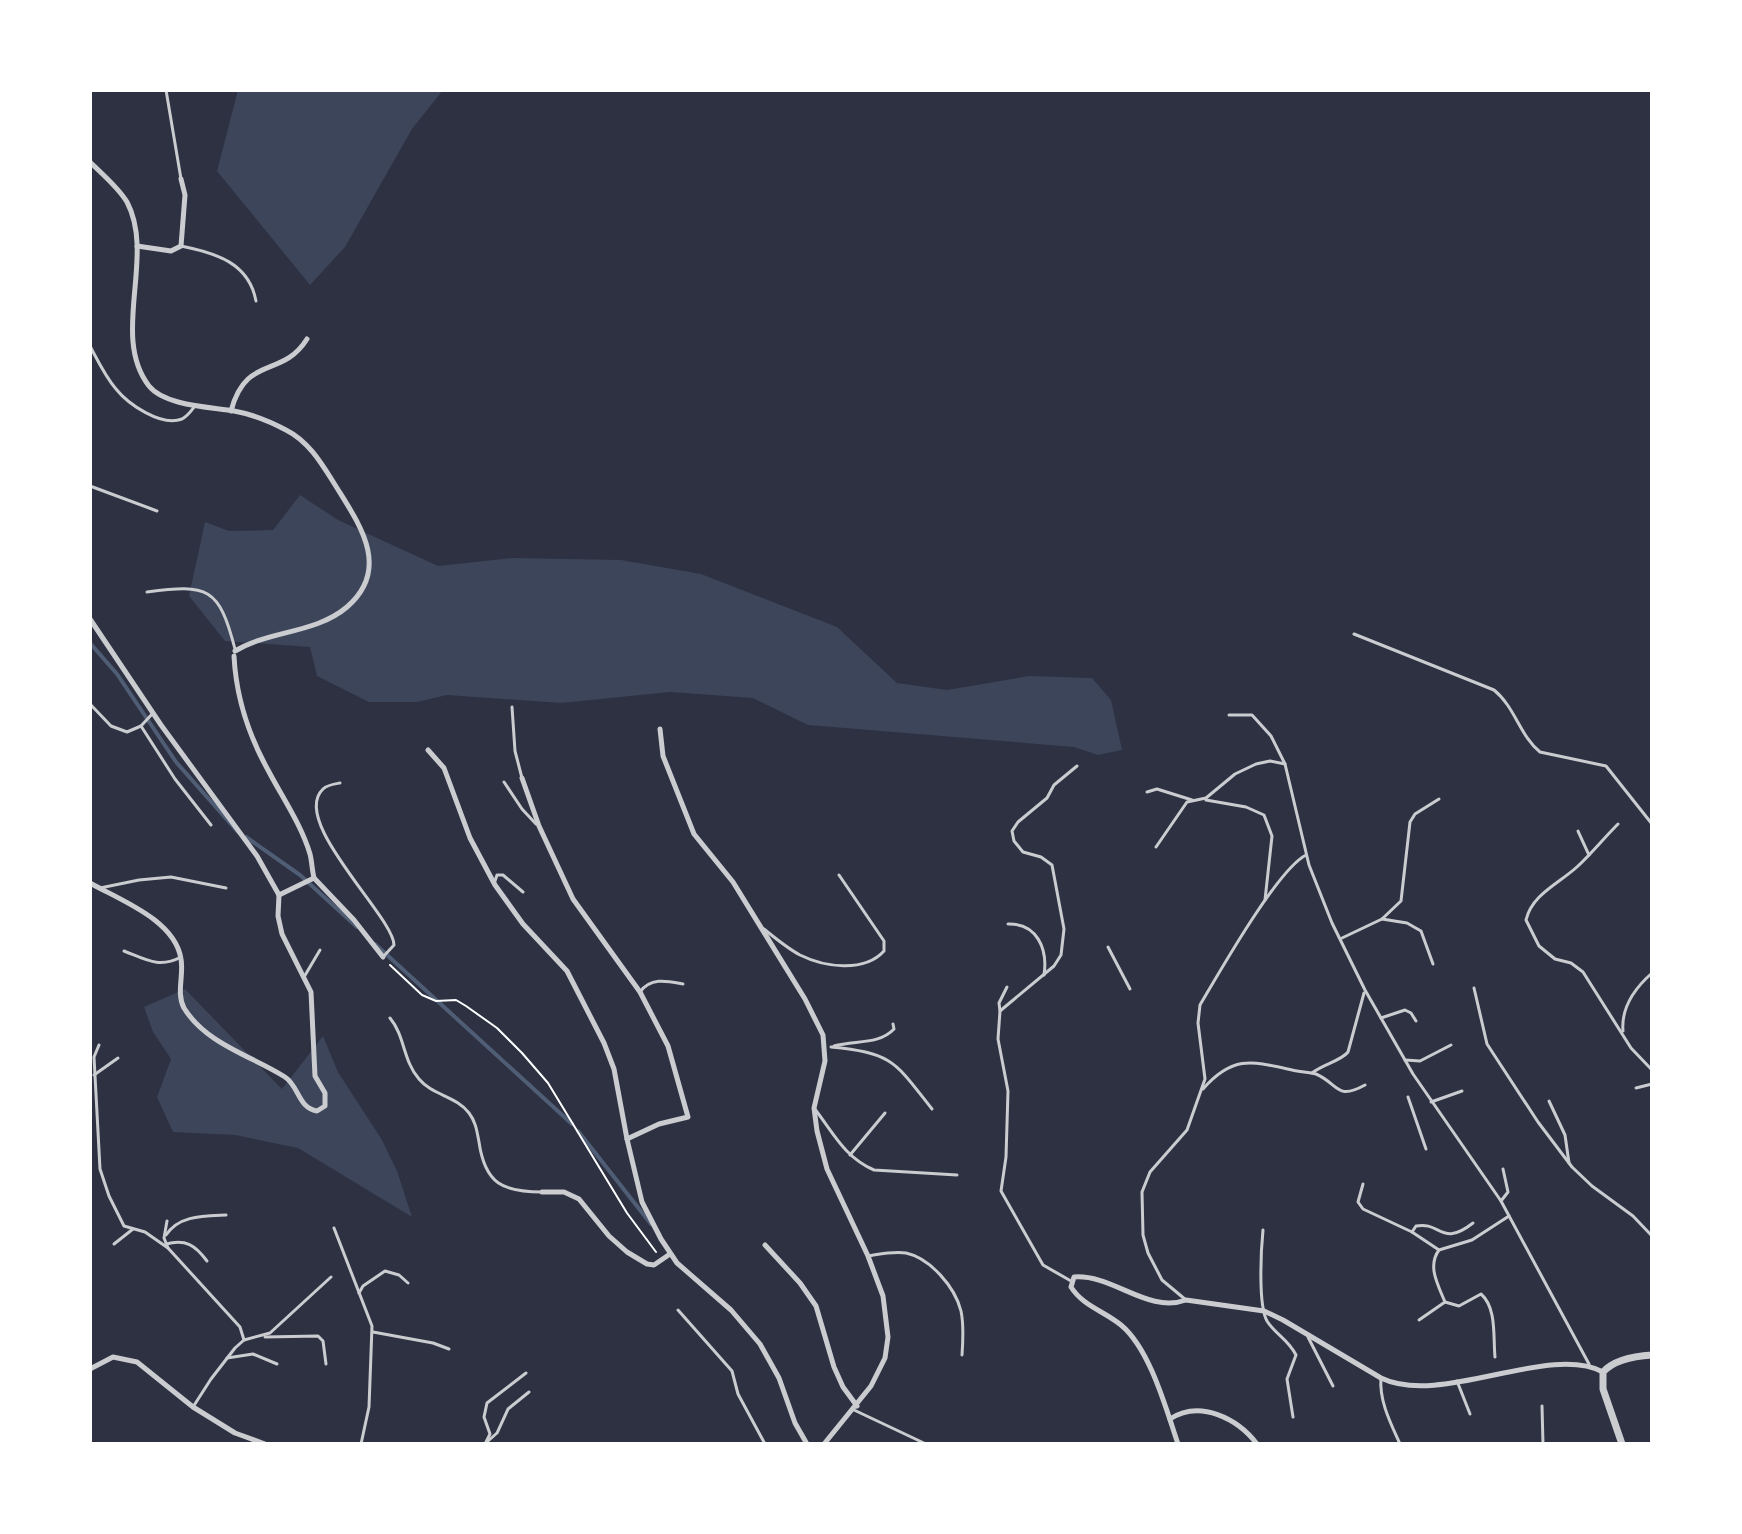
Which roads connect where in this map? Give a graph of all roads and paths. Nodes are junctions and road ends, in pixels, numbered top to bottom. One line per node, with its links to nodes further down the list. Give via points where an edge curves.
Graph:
1 (166, 90): 3 (lane)
2 (90, 162): 4 (street, via 127,203)
3 (181, 179): 5 (street)
4 (137, 246): 5 (street, via 171,251); 9 (street, via 132,325 142,372 154,390)
5 (181, 246): 6 (lane, via 237,266 252,284)
6 (256, 301)
7 (307, 339): 10 (street, via 295,356 246,379)
8 (90, 346): 9 (lane, via 107,378 154,416 173,421)
9 (195, 406): 10 (street)
10 (231, 411): 16 (street, via 286,430 316,455 359,522 369,564 358,595 337,615)
11 (90, 486): 12 (lane)
12 (157, 511)
13 (147, 592): 16 (lane, via 211,593 224,615)
14 (90, 619): 19 (street)
15 (1354, 634): 34 (lane, via 1494,690 1532,746 1606,766)
16 (234, 654): 42 (street, via 246,721 299,827)
17 (90, 704): 21 (lane, via 116,729 127,732)
18 (512, 707): 26 (lane)
19 (153, 713): 21 (lane); 48 (street, via 257,856)
20 (1229, 715): 24 (lane, via 1252,715 1271,736)
21 (141, 726): 35 (lane)
22 (660, 729): 52 (street, via 663,756 694,834)
23 (428, 750): 44 (street, via 444,768 470,838)
24 (1285, 764): 30 (lane, via 1256,764); 39 (lane)
25 (1077, 766): 61 (lane, via 1012,831 1023,852 1048,861 1054,870 1063,949)
26 (522, 778): 36 (street)
27 (504, 782): 36 (lane)
28 (340, 783): 58 (lane, via 319,795 320,821 355,884 392,933 394,945)
29 (1147, 792): 32 (lane, via 1157,789)
30 (1202, 799): 32 (lane); 49 (lane, via 1264,815 1272,836)
31 (1439, 799): 50 (lane, via 1413,816 1403,897)
32 (1192, 800): 38 (lane)
33 (1618, 824): 40 (lane)
34 (1652, 824)
35 (211, 825)
36 (539, 826): 68 (street, via 578,907)
37 (1578, 831): 40 (lane)
38 (1156, 847)
39 (1306, 855): 49 (lane); 53 (lane)
40 (1589, 855): 74 (lane, via 1537,898 1526,920 1539,946 1583,972)
41 (839, 875): 52 (lane, via 882,937 884,951 874,960 835,965 802,956)
42 (314, 878): 48 (street); 58 (street)
43 (90, 883): 45 (street)
44 (495, 885): 47 (lane, via 495,876 503,875); 93 (street, via 567,971 614,1069)
45 (100, 888): 46 (lane, via 171,877); 57 (street, via 166,930)
46 (226, 888)
47 (523, 892)
48 (279, 895): 62 (street, via 282,934)
49 (1265, 902): 86 (lane, via 1200,1005 1205,1079)
50 (1382, 919): 53 (lane); 59 (lane, via 1421,931)
51 (1008, 924): 61 (lane, via 1033,931 1041,942)
52 (761, 927): 90 (street, via 823,1035 825,1061)
53 (1340, 938): 67 (lane)
54 (1108, 947): 66 (lane)
55 (320, 950): 62 (lane)
56 (124, 951): 57 (lane, via 168,964)
57 (181, 957): 62 (street, via 183,1006 216,1038 287,1078 306,1107 319,1110 326,1097 315,1076 311,992)
58 (383, 957): 116 (path, via 422,995 456,1000 497,1028 535,1068)
59 (1433, 964)
60 (1652, 973): 74 (lane, via 1633,994 1622,1025)
61 (1044, 975): 69 (lane)
62 (304, 977)
63 (683, 984): 68 (lane, via 652,982)
64 (1007, 987): 69 (lane)
65 (1474, 988): 96 (lane, via 1487,1044)
66 (1130, 989)
67 (1365, 990): 71 (lane); 80 (lane, via 1348,1052)
68 (640, 992): 93 (street, via 671,1053 688,1117)
69 (1000, 1011): 120 (lane, via 998,1039 1008,1091 1001,1191 1043,1265)
70 (390, 1018): 100 (lane, via 416,1076 470,1114 481,1159 492,1178 511,1191)
71 (1381, 1018): 72 (lane, via 1405,1010); 78 (lane)
72 (1416, 1021)
73 (893, 1024): 91 (lane, via 894,1029 878,1040 831,1047 894,1062)
74 (1624, 1035): 79 (lane)
75 (99, 1045): 81 (lane)
76 (1451, 1045): 78 (lane, via 1420,1061)
77 (118, 1058): 81 (lane)
78 (1405, 1060): 89 (lane)
79 (1652, 1070)
80 (1312, 1073): 83 (lane, via 1341,1092); 86 (lane, via 1247,1061 1219,1074)
81 (94, 1075): 107 (lane, via 100,1169 122,1223)
82 (1652, 1084): 84 (lane)
83 (1365, 1085)
84 (1636, 1088)
85 (1462, 1091): 89 (lane)
86 (1199, 1096): 123 (lane, via 1187,1130 1150,1172 1142,1192 1148,1253 1162,1280)
87 (1408, 1097): 94 (lane)
88 (1549, 1101): 96 (lane, via 1565,1135)
89 (1431, 1102): 101 (lane)
90 (814, 1108): 95 (lane); 117 (street, via 827,1169)
91 (932, 1109)
92 (885, 1113): 95 (lane)
93 (627, 1139): 115 (street, via 642,1202)
94 (1426, 1149)
95 (850, 1155): 98 (lane, via 874,1170)
96 (1569, 1163): 110 (lane)
97 (1503, 1169): 101 (lane, via 1508,1192)
98 (957, 1175)
99 (1363, 1184): 109 (lane, via 1358,1202 1363,1209)
100 (542, 1192): 115 (street, via 564,1192 579,1199 637,1260 654,1265)
101 (1501, 1201): 103 (lane)
102 (226, 1215): 111 (lane, via 173,1225)
103 (1509, 1216): 114 (lane, via 1472,1240); 139 (lane)
104 (167, 1221): 111 (lane)
105 (1473, 1223): 109 (lane, via 1451,1235 1422,1225)
106 (334, 1228): 122 (lane)
107 (133, 1229): 111 (lane); 112 (lane)
108 (1263, 1230): 126 (lane)
109 (1412, 1232): 114 (lane)
110 (1652, 1236)
111 (166, 1243): 118 (lane, via 184,1241); 131 (lane, via 240,1327)
112 (114, 1244)
113 (765, 1245): 149 (street, via 816,1306 834,1367)
114 (1439, 1250): 124 (lane, via 1434,1273)
115 (670, 1254): 157 (street, via 760,1344)
116 (659, 1256)
117 (868, 1256): 133 (lane, via 903,1253 931,1266 961,1311); 149 (street, via 883,1296 888,1337 881,1370)
118 (207, 1261)
119 (331, 1277): 130 (lane)
120 (1071, 1281): 123 (street, via 1087,1277 1158,1303); 152 (street, via 1078,1298 1121,1325 1139,1347)
121 (408, 1283): 122 (lane, via 385,1271)
122 (359, 1293): 128 (lane)
123 (1186, 1300): 126 (street)
124 (1445, 1302): 127 (lane); 135 (lane, via 1459,1306 1481,1294 1488,1299)
125 (678, 1310): 156 (lane, via 732,1371 738,1394)
126 (1264, 1311): 129 (street); 151 (lane, via 1296,1355 1287,1379)
127 (1419, 1320)
128 (373, 1332): 132 (lane); 154 (lane, via 369,1407)
129 (1307, 1334): 143 (street); 145 (lane)
130 (261, 1337): 131 (lane); 138 (lane, via 318,1336)
131 (244, 1340): 136 (lane)
132 (449, 1349)
133 (962, 1355)
134 (1652, 1355): 141 (street, via 1620,1361)
135 (1495, 1357)
136 (227, 1358): 137 (lane, via 253,1354); 148 (lane)
137 (277, 1364)
138 (326, 1364)
139 (1589, 1364): 141 (street); 144 (street)
140 (90, 1369): 148 (street, via 108,1359 131,1359)
141 (1603, 1372): 164 (street, via 1603,1389)
142 (526, 1373): 155 (lane, via 487,1403)
143 (1381, 1378): 144 (street, via 1416,1385); 162 (lane, via 1385,1407)
144 (1457, 1381): 150 (lane)
145 (1333, 1386)
146 (529, 1392): 155 (lane, via 508,1409)
147 (1542, 1406): 163 (lane)
148 (193, 1407): 153 (street)
149 (855, 1408): 158 (street); 159 (lane)
150 (1470, 1414)
151 (1293, 1417)
152 (1170, 1419): 160 (street); 161 (street, via 1190,1411 1208,1412 1235,1422)
153 (265, 1444)
154 (361, 1444)
155 (486, 1444)
156 (765, 1444)
157 (807, 1444)
158 (824, 1444)
159 (926, 1444)
160 (1178, 1444)
161 (1257, 1444)
162 (1400, 1444)
163 (1543, 1444)
164 (1622, 1444)

